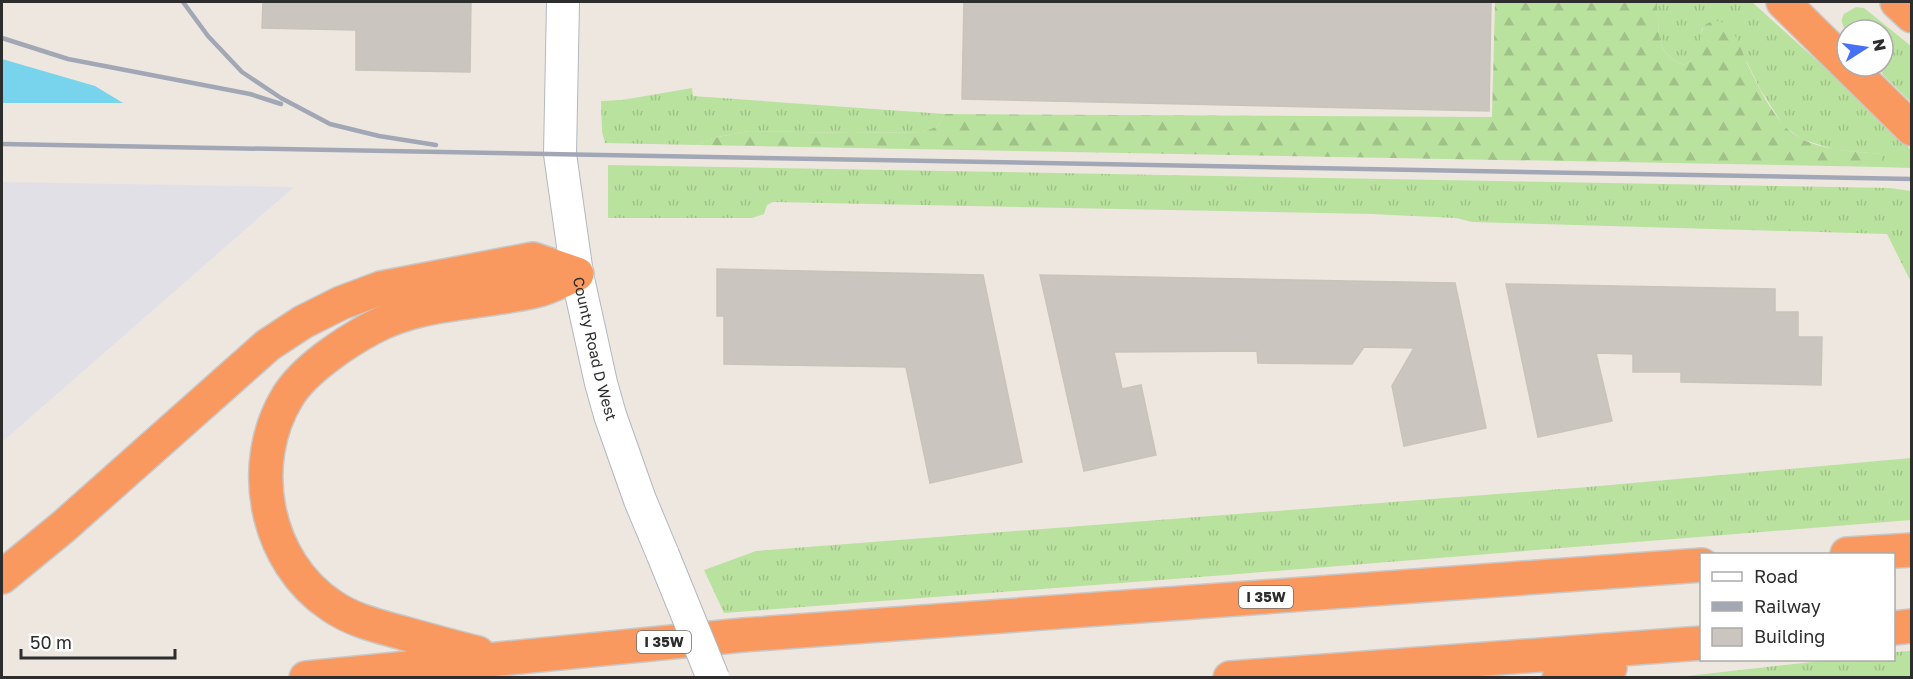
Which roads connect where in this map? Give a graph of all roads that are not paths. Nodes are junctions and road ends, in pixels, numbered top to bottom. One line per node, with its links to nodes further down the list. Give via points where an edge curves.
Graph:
1 (563, 2): 8 (main road, County Road D West, via 560,154)
2 (1784, 2): 5 (highway)
3 (1897, 2): 4 (highway)
4 (1911, 16)
5 (1835, 52)
6 (1861, 78): 7 (highway)
7 (1911, 129)
8 (577, 274): 12 (highway, via 533,259 381,288 303,322 268,345); 17 (highway, via 537,291 437,306 374,327 314,368 289,394 270,437 266,489 270,516 280,545 311,590 354,620); 19 (main road, County Road D West, bridge, via 610,415 640,500)
9 (1911, 550): 10 (highway)
10 (1873, 553)
11 (1700, 565): 17 (highway, I 35W, via 754,634)
12 (2, 577)
13 (1911, 626): 14 (highway)
14 (1895, 627)
15 (1700, 643): 20 (highway)
16 (1700, 657): 21 (highway)
17 (498, 659): 18 (highway, I 35W)
18 (306, 678)
19 (713, 678)
20 (1230, 678)
21 (1559, 678)

